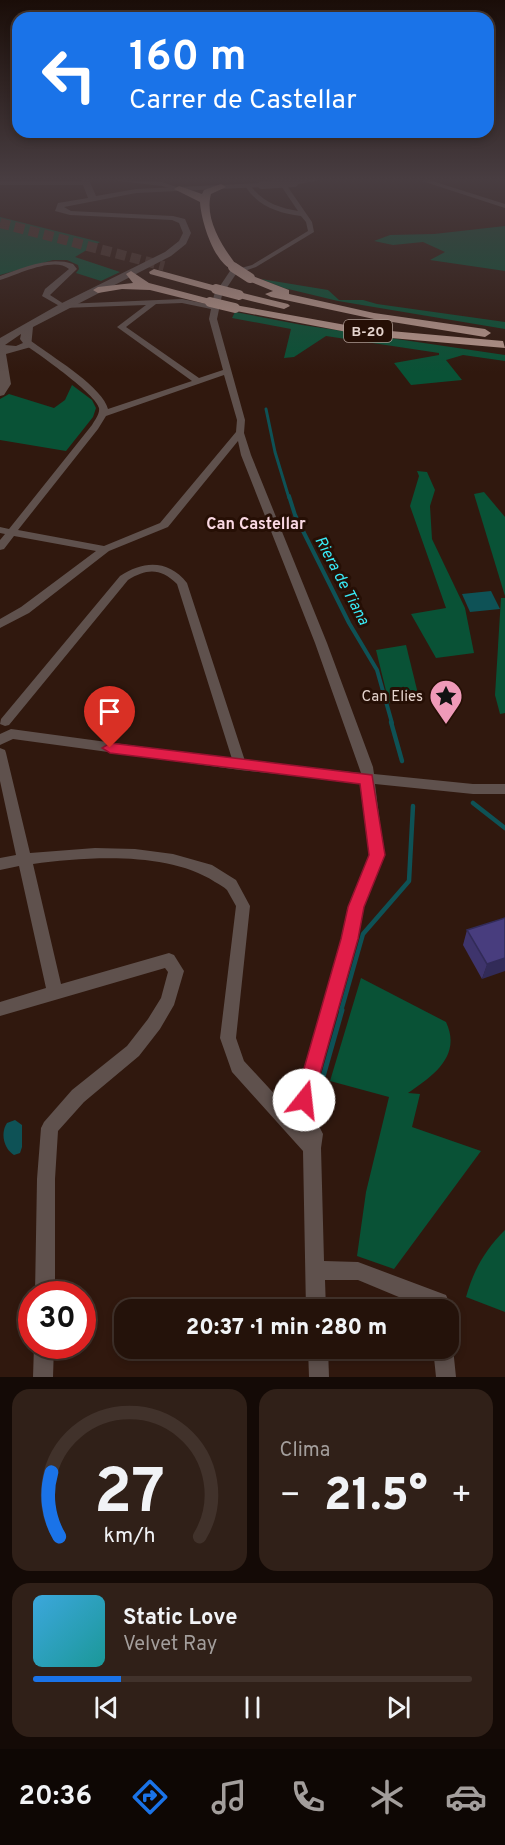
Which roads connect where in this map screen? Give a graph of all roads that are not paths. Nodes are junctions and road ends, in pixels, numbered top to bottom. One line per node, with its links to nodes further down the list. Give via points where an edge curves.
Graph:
1 (180, 244): 5 (street)
2 (216, 244): 7 (highway, bridge)
3 (290, 244): 11 (street, via 254,266 233,273)
4 (159, 269): 7 (highway, B-20, bridge, via 218,285)
5 (131, 274): 8 (highway, B-20, via 135,280); 9 (street)
6 (0, 278): 12 (street, via 54,262 67,263 73,269 47,293 49,299)
7 (244, 287): 14 (highway, B-20); 14 (highway, B-20, via 374,325)
8 (156, 288): 9 (highway, B-20); 11 (highway, B-20)
9 (98, 290): 12 (street)
10 (154, 302): 11 (street); 12 (street); 17 (street, via 121,327)
11 (212, 305): 14 (highway, B-20, bridge, via 451,342); 16 (street)
12 (63, 306): 13 (street)
13 (29, 324): 15 (street); 15 (street)
14 (504, 342)
15 (15, 347): 18 (street); 19 (street, via 38,350 92,391 102,404)
16 (228, 371): 17 (street); 20 (street, via 241,420)
17 (198, 381): 19 (street)
18 (0, 393)
19 (103, 414): 22 (street)
20 (240, 433): 24 (street, via 164,525); 30 (street, via 276,535 321,643)
21 (0, 530): 22 (street)
22 (12, 532): 23 (street); 24 (street)
23 (0, 547)
24 (105, 549): 25 (street, via 25,610)
25 (0, 624)
26 (2, 722): 27 (street, via 12,727); 29 (street, via 124,578 133,571 166,568 182,583)
27 (6, 737): 29 (street)
28 (0, 753): 32 (street)
29 (240, 765): 30 (street)
30 (367, 779): 31 (street); 36 (street, via 377,855 356,907)
31 (505, 789)
32 (23, 857): 33 (street); 34 (street); 36 (street, via 135,854 206,869 231,883 243,906 228,1038 238,1066)
33 (0, 864)
34 (55, 992): 35 (street); 38 (street, via 169,960 176,971 168,1000 133,1051 78,1096 50,1128)
35 (0, 1009)
36 (296, 1128): 37 (street, via 313,1141)
37 (315, 1270): 39 (street); 40 (street, via 358,1271)
38 (45, 1281)
39 (316, 1299)
40 (431, 1299)
41 (44, 1359): 44 (street)
42 (318, 1359): 45 (street)
43 (444, 1359): 46 (street)
44 (44, 1377)
45 (319, 1377)
46 (446, 1377)

